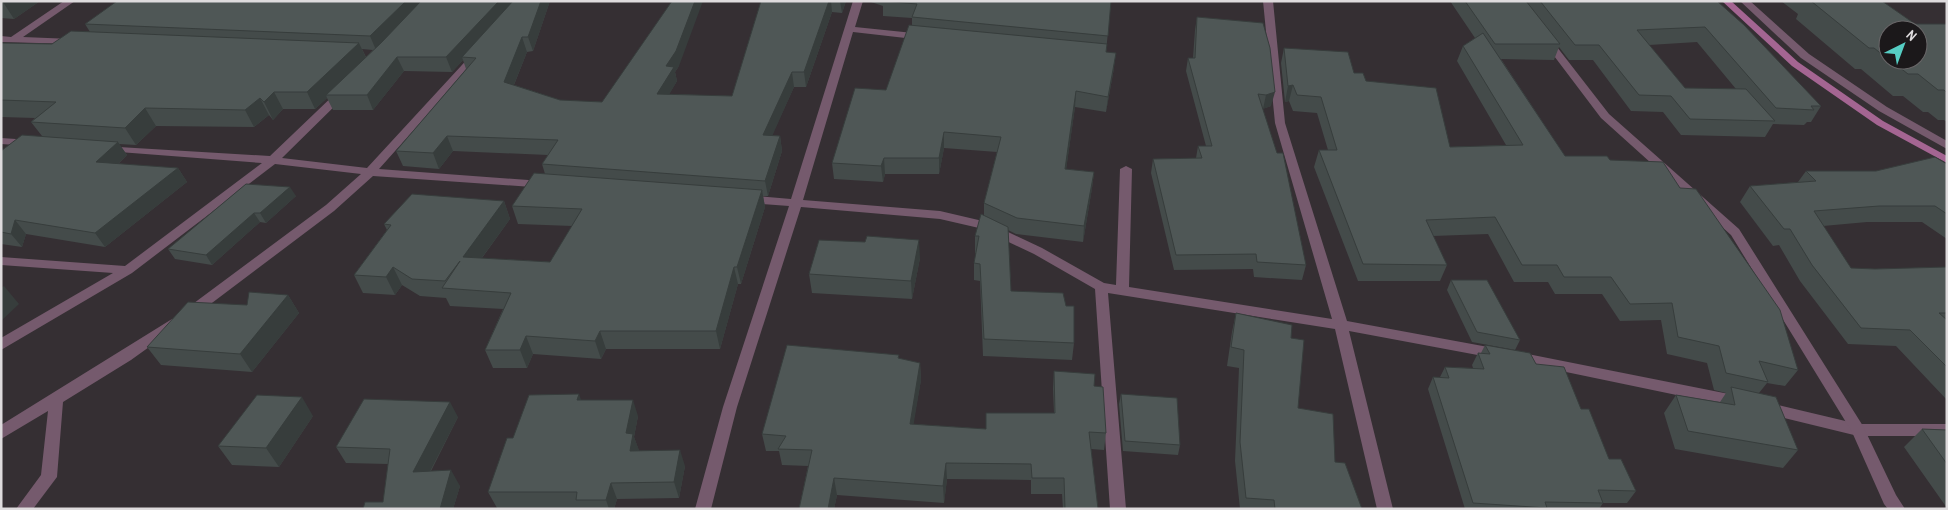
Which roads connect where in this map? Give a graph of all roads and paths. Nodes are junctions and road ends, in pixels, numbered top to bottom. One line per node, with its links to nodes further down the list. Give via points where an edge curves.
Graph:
1 (71, 1): 9 (street)
2 (858, 1): 6 (street)
3 (1268, 1): 28 (street, via 1280,122)
4 (1744, 1): 16 (street, via 1806,56 1883,109)
5 (1537, 27): 31 (street, via 1605,116 1735,232)
6 (850, 29): 7 (street); 23 (street)
7 (936, 38)
8 (1, 39): 9 (street)
9 (13, 40): 10 (street); 12 (street)
10 (83, 43)
11 (486, 44): 20 (street)
12 (1, 47)
13 (348, 88): 18 (street)
14 (1, 141): 15 (street)
15 (40, 143)
16 (1947, 146)
17 (98, 148): 18 (street)
18 (273, 160): 20 (street); 25 (street)
19 (1126, 169): 27 (street)
20 (370, 172): 21 (street); 30 (street, via 330,208 202,304)
21 (558, 186)
22 (737, 199): 23 (street)
23 (796, 203): 26 (street, via 940,215 982,225); 35 (street, via 730,407)
24 (1, 262): 25 (street)
25 (128, 270): 29 (street)
26 (1101, 287): 27 (street); 36 (street)
27 (1122, 291): 28 (street)
28 (1341, 325): 31 (street, via 1670,387); 37 (street)
29 (1, 345)
30 (56, 400): 33 (street); 34 (street, via 49,477)
31 (1858, 430): 32 (street); 38 (street)
32 (1947, 430)
33 (1, 433)
34 (24, 509)
35 (703, 509)
36 (1118, 509)
37 (1385, 509)
38 (1897, 509)

